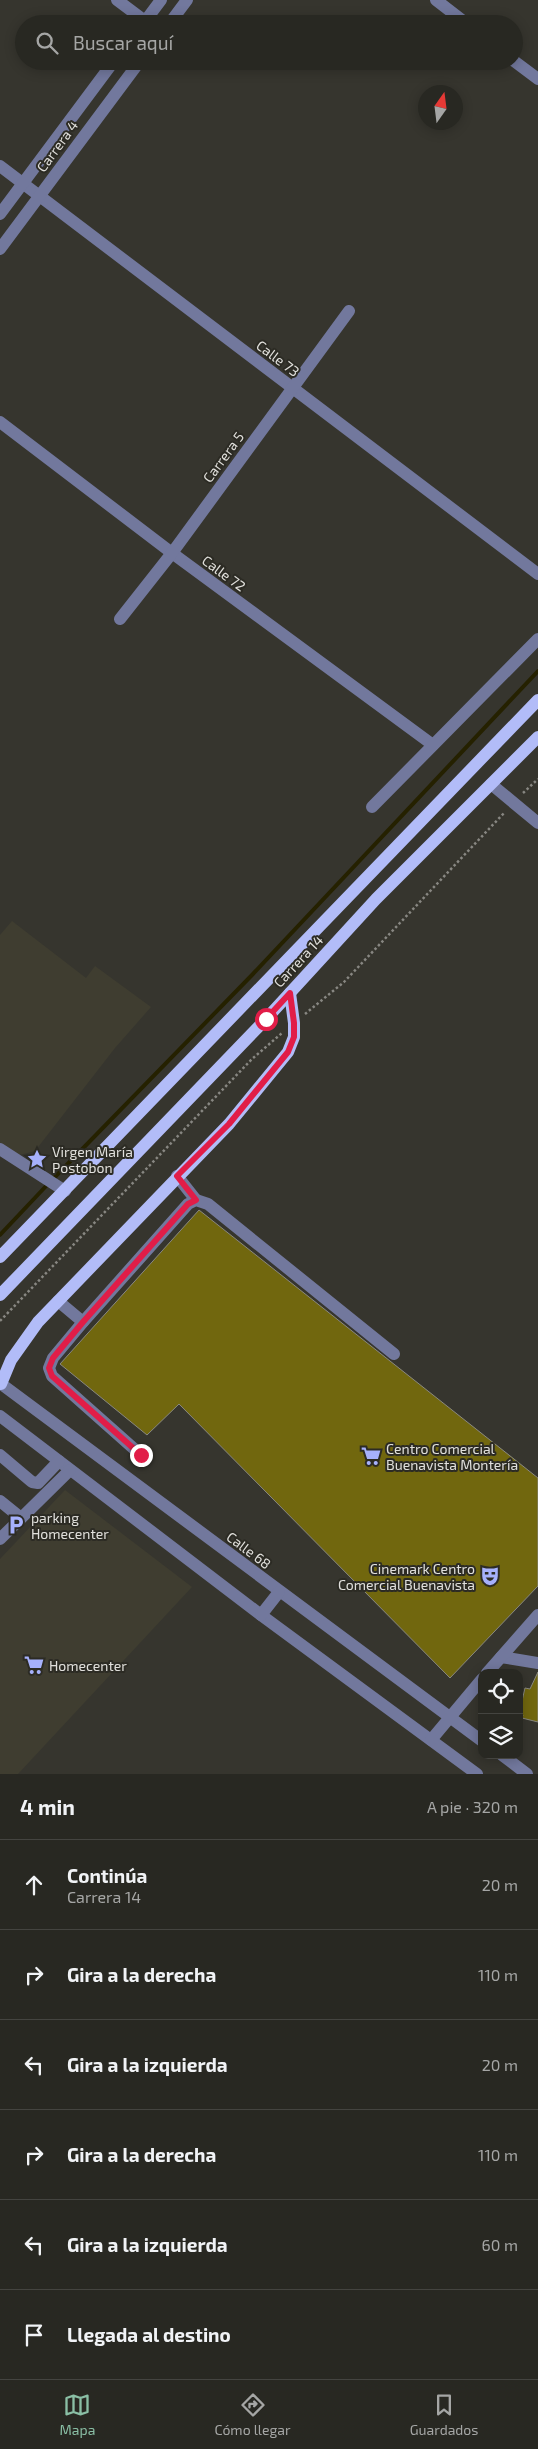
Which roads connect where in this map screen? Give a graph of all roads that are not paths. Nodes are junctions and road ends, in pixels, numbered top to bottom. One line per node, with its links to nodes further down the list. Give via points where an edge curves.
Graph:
1 (117, 0): 5 (street)
2 (161, 0): 6 (street)
3 (187, 0): 7 (street)
4 (436, 0): 8 (street)
5 (136, 15)
6 (151, 15)
7 (176, 15)
8 (455, 15)
9 (523, 68): 12 (street)
10 (107, 70): 14 (street, Carrera 4)
11 (133, 70): 15 (street, Carrera 4)
12 (538, 79)
13 (0, 166): 14 (street, Calle 73)
14 (23, 183): 15 (street, Calle 73); 16 (street, Carrera 4)
15 (39, 195): 17 (street, Carrera 4); 19 (street, Calle 73)
16 (0, 214)
17 (0, 249)
18 (348, 311): 19 (street, Carrera 5)
19 (292, 388): 21 (street, Carrera 5); 22 (street, Calle 73)
20 (0, 422): 21 (street, Calle 72)
21 (172, 553): 23 (street, Carrera 5); 27 (street, Calle 72)
22 (538, 574)
23 (120, 618)
24 (538, 639): 27 (street)
25 (538, 700): 34 (main road, Carrera 14)
26 (538, 737): 28 (main road, Carrera 14)
27 (433, 746): 29 (street)
28 (491, 784): 30 (street); 31 (main road, Carrera 14, via 376,899)
29 (372, 807)
30 (537, 820)
31 (290, 993): 33 (main road, via 294,1037 288,1052 229,1124); 37 (main road, Carrera 14)
32 (0, 1149): 34 (street)
33 (177, 1176): 35 (street); 38 (main road)
34 (65, 1191): 36 (main road, Carrera 14)
35 (196, 1200): 39 (street, via 188,1204); 40 (street, via 208,1204)
36 (0, 1257)
37 (0, 1296)
38 (58, 1301): 39 (street); 41 (main road, via 38,1322 11,1360)
39 (83, 1322): 44 (street, via 53,1358 49,1368 52,1376)
40 (394, 1354)
41 (1, 1383): 50 (street, Calle 68)
42 (0, 1417): 45 (street)
43 (0, 1455): 45 (street, via 32,1482 38,1483)
44 (141, 1455)
45 (59, 1461): 46 (street)
46 (70, 1470): 48 (street); 51 (street)
47 (0, 1501): 48 (street)
48 (20, 1518): 49 (street)
49 (0, 1539)
50 (279, 1592): 51 (street); 57 (street, Calle 68)
51 (261, 1614): 59 (street)
52 (538, 1615): 53 (street)
53 (500, 1657): 54 (street); 55 (street)
54 (538, 1664)
55 (490, 1669)
56 (478, 1684): 57 (street)
57 (450, 1718): 58 (street, Calle 68); 59 (street)
58 (478, 1738)
59 (431, 1740): 61 (street)
60 (507, 1759): 62 (street)
61 (477, 1774)
62 (527, 1774)

